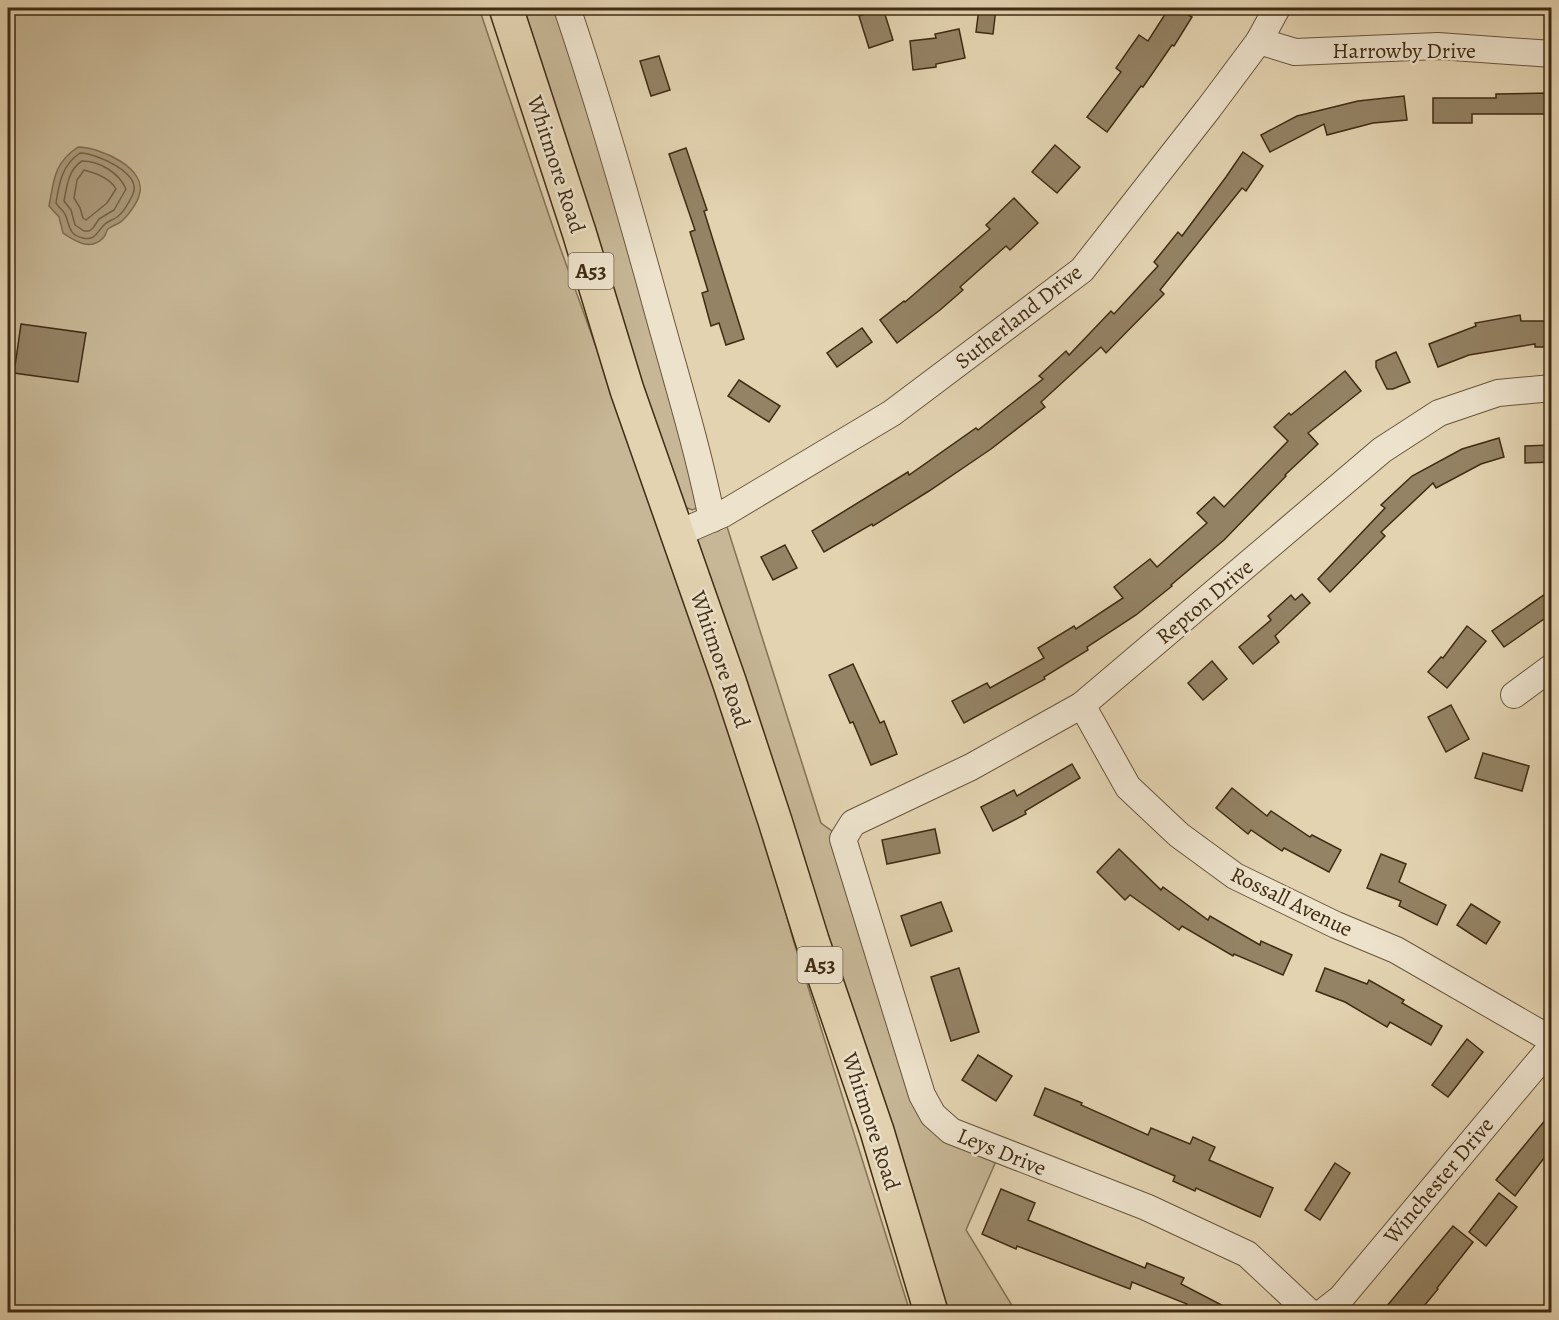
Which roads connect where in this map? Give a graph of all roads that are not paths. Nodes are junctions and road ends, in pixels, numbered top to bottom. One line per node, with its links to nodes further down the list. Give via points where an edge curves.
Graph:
1 (506, 8): 8 (highway, Whitmore Road / A53, via 627,390)
2 (567, 8): 7 (street, via 635,226)
3 (1277, 8): 4 (street, Sutherland Drive)
4 (1259, 41): 5 (street, Harrowby Drive, via 1295,52 1438,46); 7 (street, Sutherland Drive, via 1082,270 892,413)
5 (1551, 54)
6 (1551, 388): 11 (street, Repton Drive, via 1498,393 1438,413 1382,450)
7 (712, 519): 8 (street, Sutherland Drive)
8 (677, 534): 15 (highway, Whitmore Road / A53, via 877,1131)
9 (1551, 667): 10 (street)
10 (1514, 695)
11 (1082, 705): 12 (street, Repton Drive, via 971,767); 13 (street, Rossall Avenue, via 1128,787 1179,835 1235,876 1396,950)
12 (853, 823): 16 (street, Leys Drive, via 843,839 922,1095 933,1114 951,1131 1146,1207 1247,1254)
13 (1551, 1040)
14 (1551, 1046): 17 (street, Winchester Drive, via 1341,1298)
15 (931, 1312)
16 (1309, 1312)
17 (1323, 1312)

